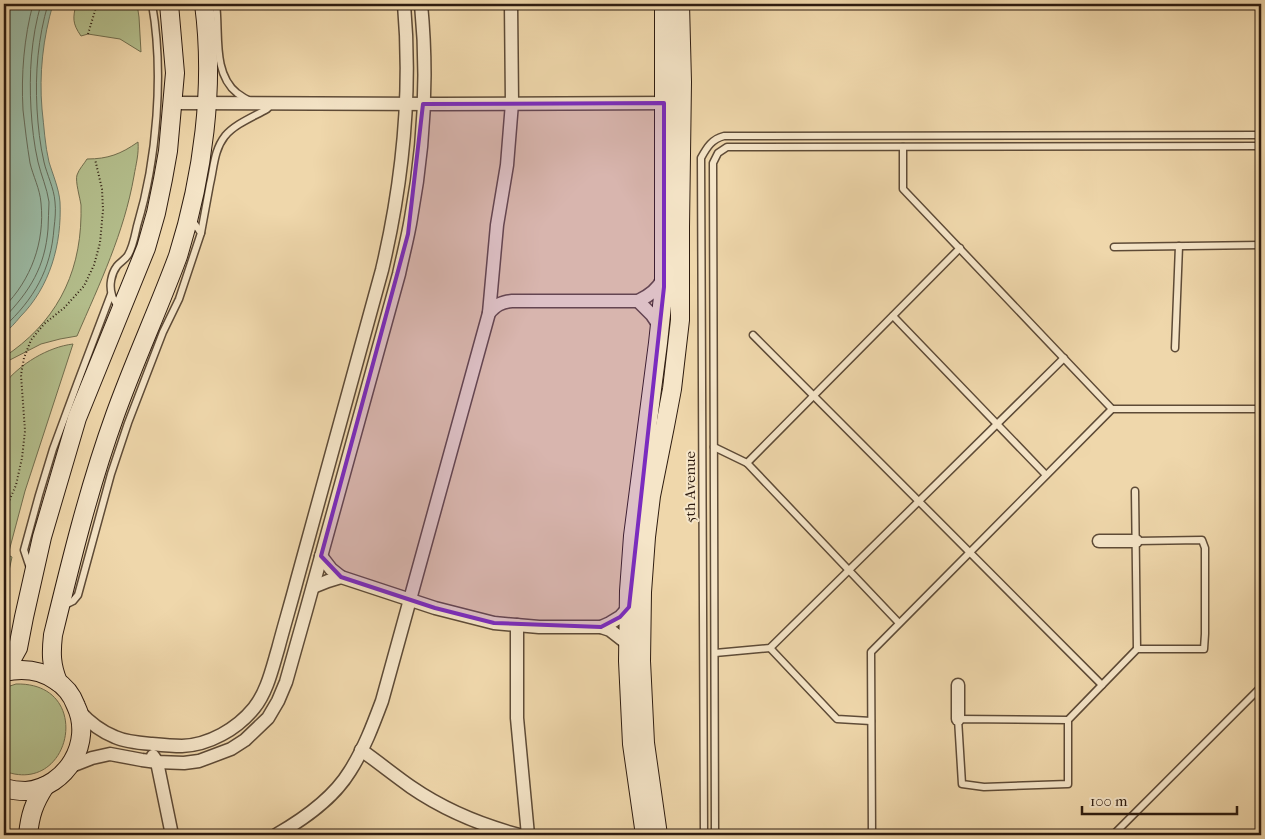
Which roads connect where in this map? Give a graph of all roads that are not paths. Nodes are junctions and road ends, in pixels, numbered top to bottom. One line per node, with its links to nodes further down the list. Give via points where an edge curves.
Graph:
1 (152, 4): 29 (lane, via 157,55 157,107 152,152 145,201 128,254 112,275)
2 (169, 4): 10 (main road, via 175,73)
3 (204, 4): 11 (main road, via 209,71)
4 (216, 4): 12 (lane, via 220,68 236,92)
5 (404, 4): 17 (street)
6 (421, 4): 18 (street)
7 (511, 4): 13 (street)
8 (664, 4): 14 (main road)
9 (680, 4): 15 (main road)
10 (172, 103): 11 (street); 31 (main road, via 164,179 156,213)
11 (206, 103): 12 (street); 22 (main road, via 201,162)
12 (254, 103): 16 (street)
13 (512, 103): 14 (street); 18 (street); 32 (street)
14 (664, 103): 15 (street); 28 (main road)
15 (682, 103): 86 (main road, via 680,320 667,417 651,496 642,592 645,742)
16 (272, 104): 17 (street); 23 (lane, via 233,128 218,147)
17 (406, 104): 18 (street); 74 (street, via 404,151 395,214 382,270 264,692 255,708 223,734 183,746)
18 (423, 104): 50 (street, via 419,162 399,274)
19 (1261, 135): 87 (lane, 5th Avenue, via 724,136 711,142 701,158)
20 (1261, 146): 21 (lane)
21 (904, 147): 27 (lane, via 903,189); 42 (lane, 5th Avenue, via 727,147 718,153 713,163)
22 (190, 215): 23 (lane); 57 (main road, via 178,256 97,469)
23 (201, 233): 57 (lane, via 179,298 128,423 78,594)
24 (1261, 245): 25 (lane)
25 (1179, 246): 26 (lane); 36 (lane)
26 (1114, 247)
27 (960, 248): 33 (lane); 37 (lane)
28 (664, 276): 30 (street, via 656,290); 34 (main road)
29 (112, 294): 31 (lane); 52 (lane, via 39,494 24,550)
30 (638, 301): 32 (street, via 512,301 502,302); 34 (street)
31 (121, 311): 52 (main road, via 78,418)
32 (489, 313): 55 (street)
33 (893, 316): 38 (lane); 41 (lane)
34 (660, 327): 56 (main road, via 633,536)
35 (752, 334): 38 (lane)
36 (1175, 348)
37 (1064, 358): 39 (lane); 41 (lane)
38 (814, 396): 43 (lane); 46 (lane)
39 (1112, 409): 40 (lane); 44 (lane)
40 (1261, 409)
41 (997, 424): 44 (lane); 46 (lane)
42 (714, 447): 43 (lane); 64 (lane, 5th Avenue)
43 (747, 463): 51 (lane)
44 (1046, 475): 49 (lane)
45 (1135, 491): 48 (lane)
46 (918, 501): 49 (lane); 51 (lane)
47 (1099, 540): 48 (street)
48 (1136, 541): 63 (lane); 63 (lane, via 1202,540 1205,548 1204,649)
49 (969, 552): 58 (lane); 68 (lane)
50 (321, 556): 53 (street); 54 (street)
51 (849, 570): 58 (lane); 62 (lane)
52 (33, 577): 65 (main road, via 18,648)
53 (341, 577): 54 (street); 55 (street)
54 (313, 587): 76 (street, via 286,682 268,718 245,740 215,756 184,763)
55 (410, 600): 59 (street, via 494,623); 75 (street, via 382,701)
56 (629, 607): 60 (street, via 620,617); 61 (main road)
57 (60, 608): 66 (main road, via 51,650)
58 (899, 623): 73 (lane, via 871,652)
59 (517, 625): 60 (street); 84 (street, via 517,718)
60 (601, 627): 61 (street)
61 (628, 644): 85 (main road, via 632,744)
62 (770, 648): 64 (lane); 73 (lane, via 837,719)
63 (1137, 649): 68 (lane)
64 (714, 653): 88 (lane, 5th Avenue)
65 (4, 671): 66 (main road, via 37,671)
66 (58, 682): 70 (main road, via 67,690)
67 (958, 685): 71 (street)
68 (1102, 685): 72 (lane)
69 (1261, 687): 90 (lane)
70 (79, 711): 74 (street, via 90,723 116,738); 77 (main road, via 82,734)
71 (958, 719): 72 (lane); 72 (lane, via 962,784 984,787 1068,784)
72 (1068, 720)
73 (871, 721): 89 (lane)
74 (144, 743): 76 (street)
75 (361, 750): 82 (street, via 350,771 325,800); 83 (street, via 426,797 494,829)
76 (157, 762): 77 (street, via 110,754); 81 (street)
77 (69, 767): 78 (main road)
78 (45, 786): 79 (main road, via 16,791); 80 (main road, via 31,812)
79 (4, 788)
80 (28, 835)
81 (172, 835)
82 (277, 835)
83 (519, 835)
84 (528, 835)
85 (645, 835)
86 (658, 835)
87 (704, 835)
88 (715, 835)
89 (872, 835)
90 (1113, 835)

